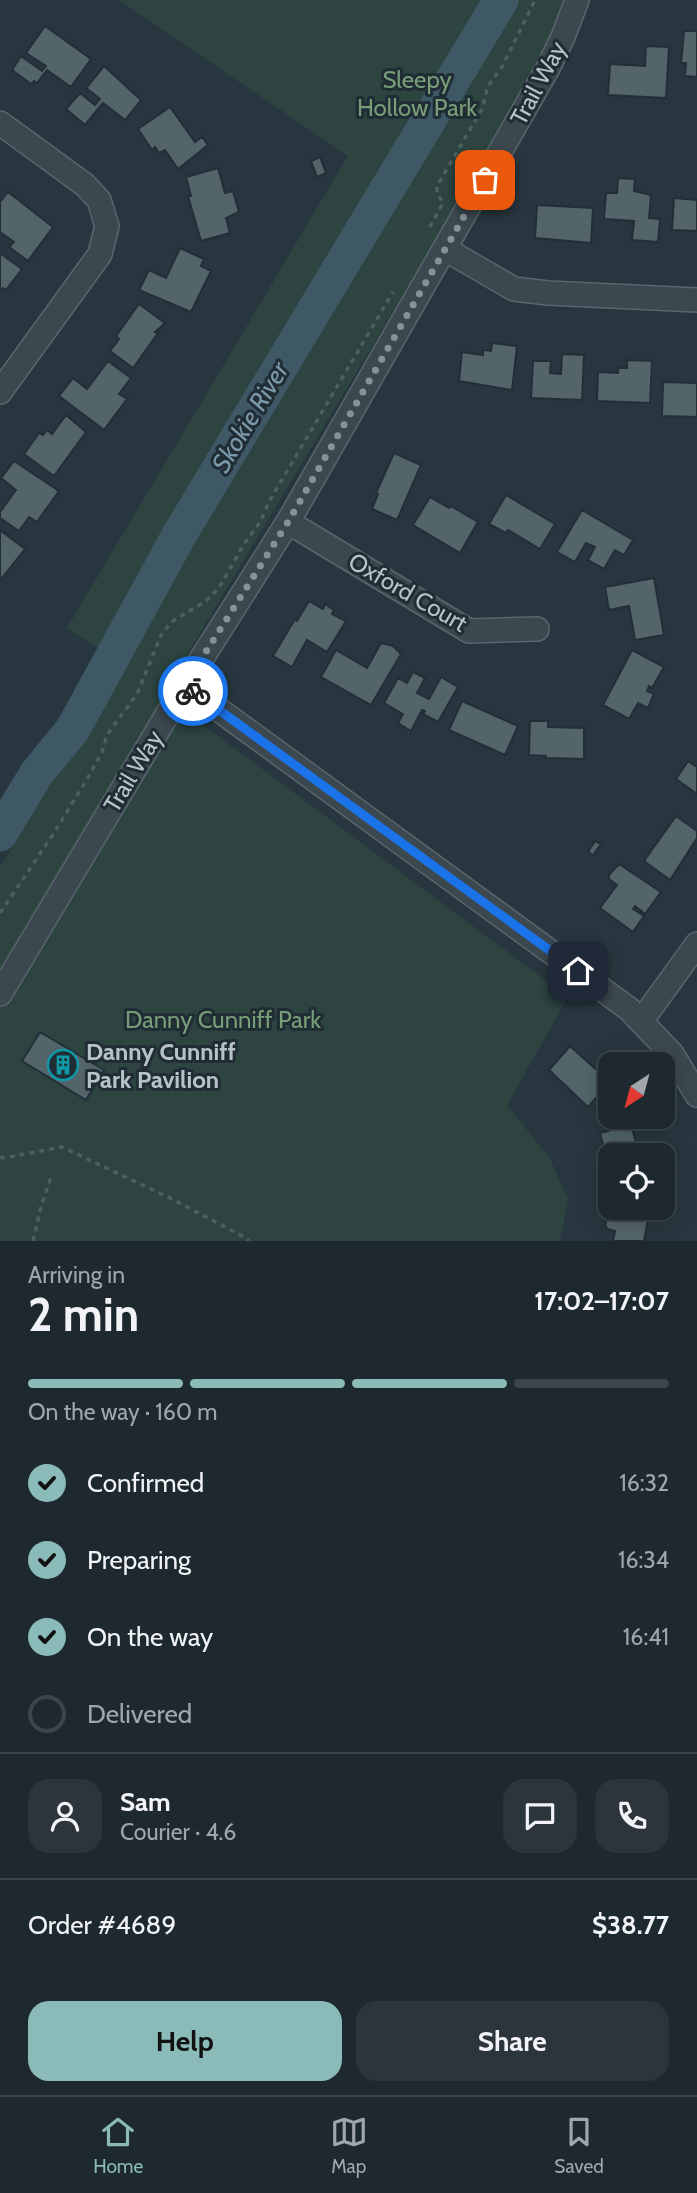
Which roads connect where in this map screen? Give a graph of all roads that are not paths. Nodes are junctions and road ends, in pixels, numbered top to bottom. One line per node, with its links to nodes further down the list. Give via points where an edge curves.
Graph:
1 (577, 0): 3 (street, Trail Way, via 548,68)
2 (0, 123): 5 (street, via 85,185 99,200 107,226 100,254)
3 (445, 249): 4 (street, via 514,289); 6 (street, Trail Way)
4 (697, 300)
5 (0, 392)
6 (288, 522): 7 (street, Oxford Court, via 470,631); 8 (street, Trail Way)
7 (537, 629)
8 (185, 685): 10 (street, Trail Way); 11 (street)
9 (697, 944): 11 (street)
10 (0, 994)
11 (642, 1020): 12 (street, via 672,1054)
12 (697, 1095)

